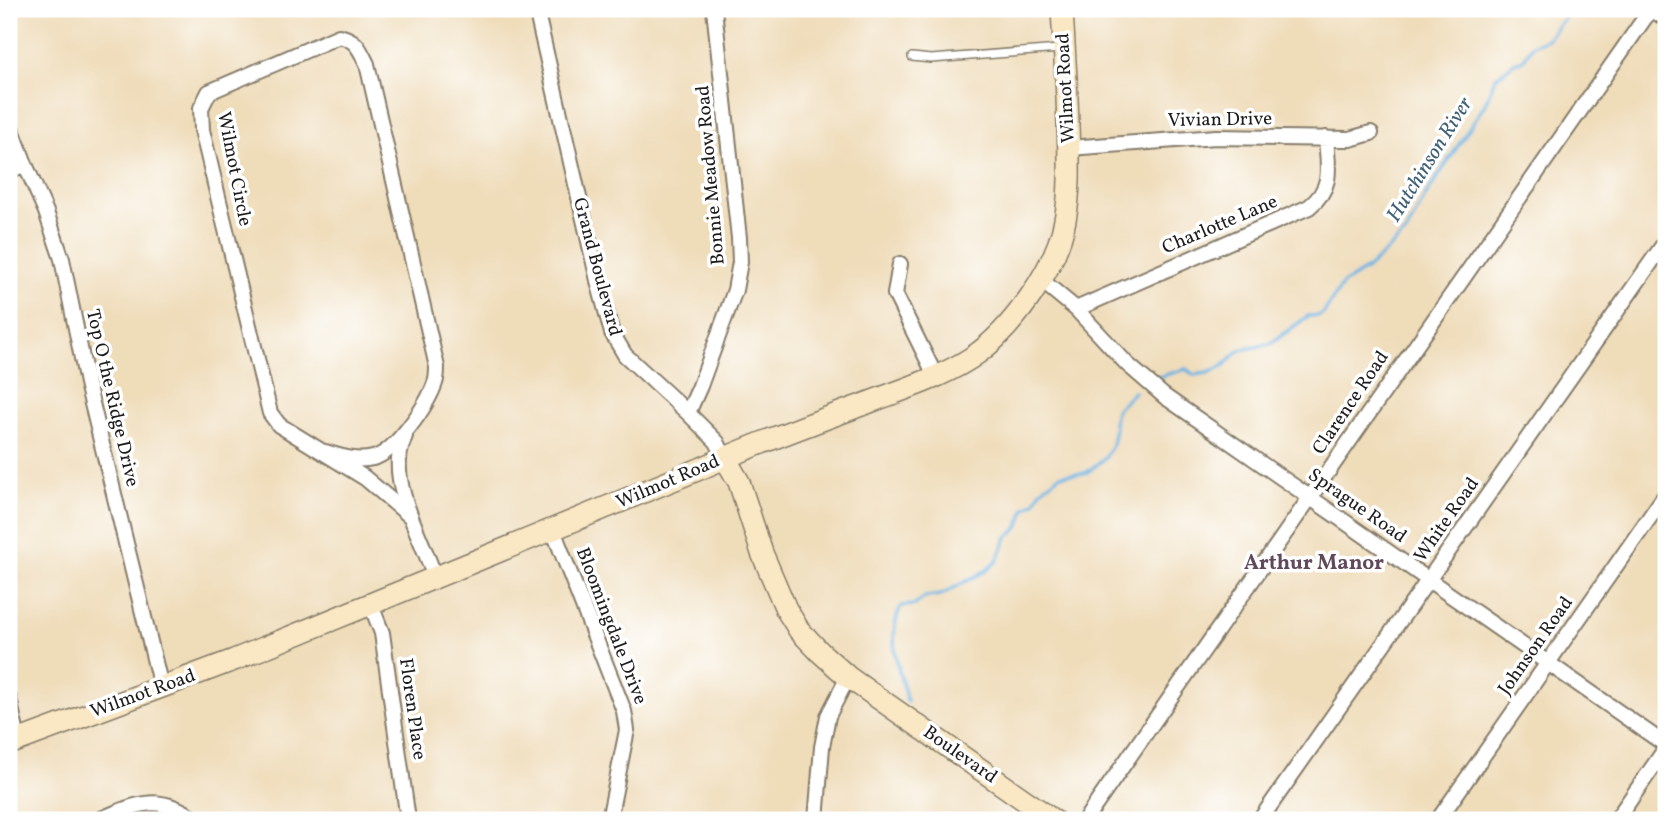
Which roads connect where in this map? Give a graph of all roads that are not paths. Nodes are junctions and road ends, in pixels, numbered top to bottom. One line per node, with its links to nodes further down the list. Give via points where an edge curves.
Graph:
1 (536, 9): 19 (street, Grand Boulevard, via 612,332 625,355)
2 (715, 9): 19 (street, Bonnie Meadow Road, via 740,262 735,290)
3 (1062, 9): 6 (street, Wilmot Road)
4 (1651, 9): 5 (street); 24 (street, Clarence Road)
5 (1666, 19)
6 (1064, 49): 7 (lane); 11 (street, Wilmot Road)
7 (912, 57)
8 (9, 122): 12 (street, Top O the Ridge Drive)
9 (1371, 133): 10 (street, Vivian Drive, via 1350,139)
10 (1326, 138): 11 (street, Vivian Drive, via 1216,138); 17 (street, Charlotte Lane, via 1327,184 1309,207)
11 (1069, 148): 16 (street, Wilmot Road, via 1065,222)
12 (25, 164): 13 (street); 32 (street, Top O the Ridge Drive, via 62,258)
13 (9, 171)
14 (1666, 241): 28 (street, White Road)
15 (900, 264): 18 (street, via 895,294)
16 (1041, 280): 17 (street, Sprague Road); 18 (street, Wilmot Road, via 990,343)
17 (1076, 309): 24 (street, Sprague Road, via 1155,389)
18 (936, 377): 22 (street, Wilmot Road)
19 (688, 413): 22 (street, Grand Boulevard, via 717,442)
20 (407, 431): 21 (street, Wilmot Circle, via 372,458 350,460); 21 (street, Wilmot Circle, via 435,384 437,367 368,64 356,43 339,36 209,92 200,117 270,413 279,425); 25 (street, Wilmot Circle, via 399,465)
21 (325, 453): 25 (street, Wilmot Circle, via 365,478)
22 (725, 458): 26 (street, Wilmot Road); 31 (street, Grand Boulevard, via 739,482 786,609 799,630)
23 (1666, 494): 30 (street, Johnson Road)
24 (1310, 497): 28 (street, Sprague Road); 43 (street, Clarence Road)
25 (411, 517): 27 (street, Wilmot Circle)
26 (553, 530): 27 (street, Wilmot Road); 40 (street, Bloomingdale Drive, via 626,719)
27 (435, 578): 29 (street, Wilmot Road)
28 (1429, 580): 30 (street, Sprague Road); 44 (street, White Road)
29 (372, 605): 32 (street, Wilmot Road); 39 (street, Floren Place, via 382,633)
30 (1548, 663): 36 (street, Sprague Road); 45 (street, Johnson Road)
31 (848, 677): 34 (street, Grand Boulevard); 41 (street, via 828,716)
32 (161, 687): 35 (street, Wilmot Road)
33 (9, 698): 35 (street)
34 (902, 715): 42 (street, Boulevard)
35 (13, 742)
36 (1666, 746): 46 (street)
37 (99, 820): 38 (street, via 143,803 158,803)
38 (197, 820)
39 (408, 820)
40 (609, 820)
41 (816, 820)
42 (1054, 820)
43 (1085, 820)
44 (1260, 820)
45 (1438, 820)
46 (1616, 820)

